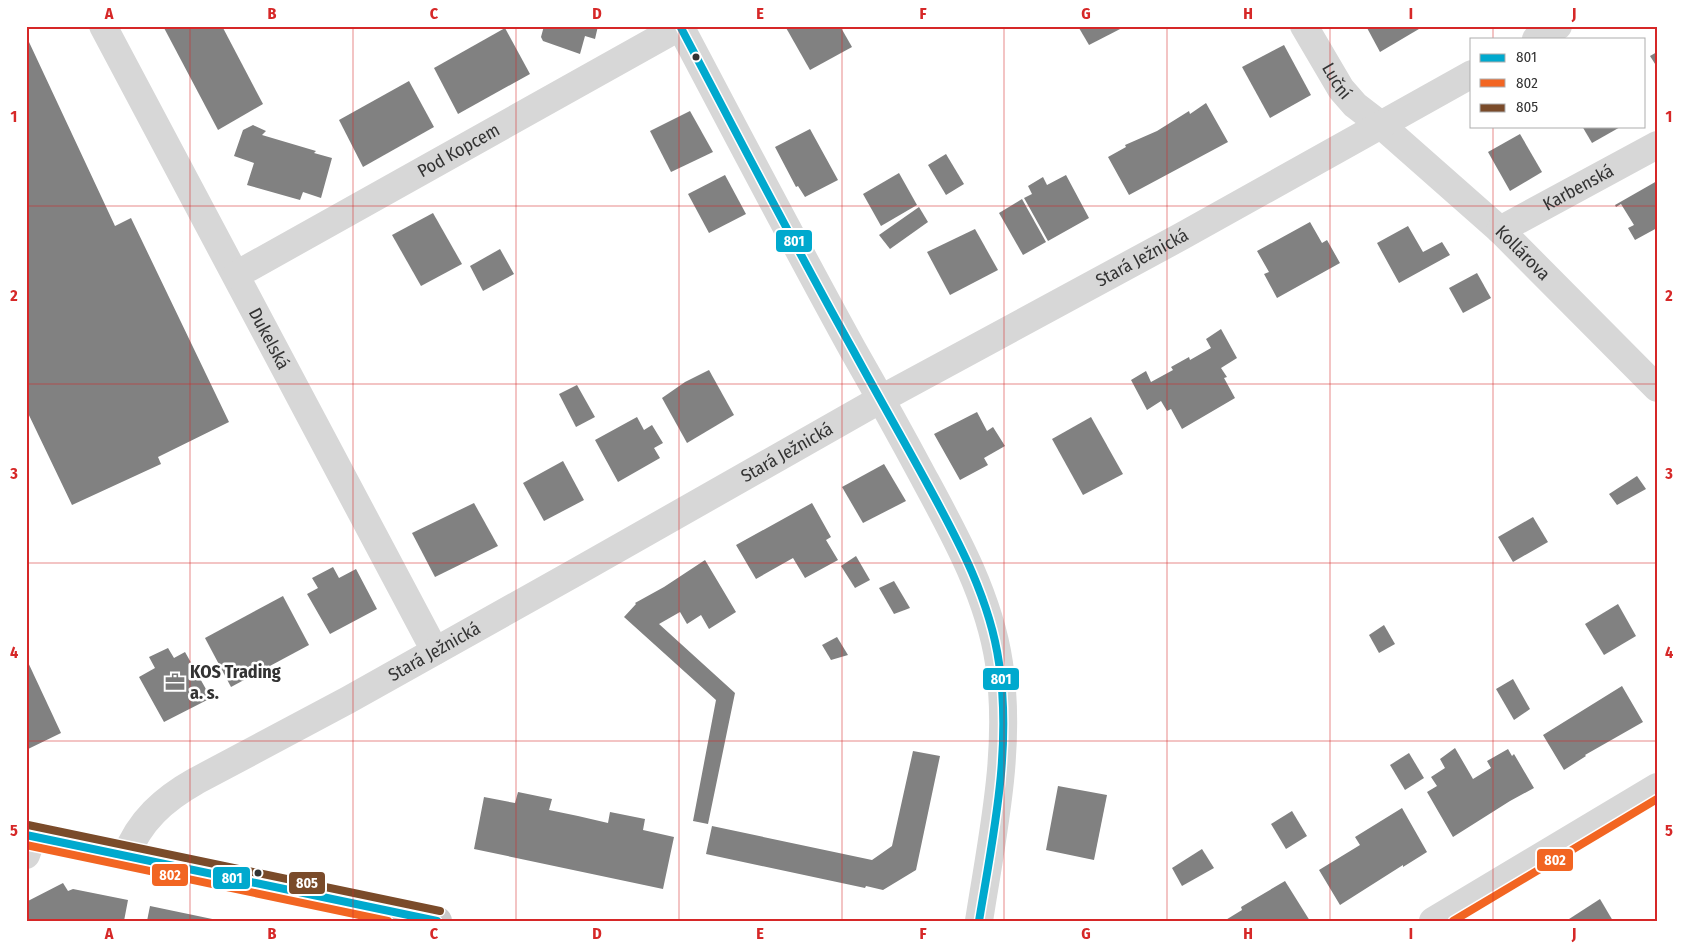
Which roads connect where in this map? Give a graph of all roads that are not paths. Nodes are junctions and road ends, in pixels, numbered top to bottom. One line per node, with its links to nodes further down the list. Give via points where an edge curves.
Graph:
1 (103, 26): 10 (street, Dukelská)
2 (680, 26): 10 (street, Pod Kopcem); 12 (street)
3 (1304, 26): 7 (street, Luční, via 1341,89 1355,105)
4 (1558, 26): 5 (street)
5 (1538, 38)
6 (1470, 75): 7 (street, Stará Ježnická)
7 (1381, 125): 9 (street, Kollárova); 12 (street, Stará Ježnická)
8 (1657, 145): 9 (street, Karbenská)
9 (1500, 230): 11 (street, Kollárova)
10 (236, 275): 13 (street, Dukelská)
11 (1657, 388)
12 (881, 399): 13 (street, Stará Ježnická); 18 (street, via 965,558 982,596 1000,664 1003,704 999,791)
13 (435, 651): 16 (street, Stará Ježnická, via 176,792 144,821)
14 (1657, 787): 19 (street)
15 (29, 842): 16 (main road)
16 (126, 856): 17 (main road)
17 (438, 921)
18 (979, 921)
19 (1433, 921)

